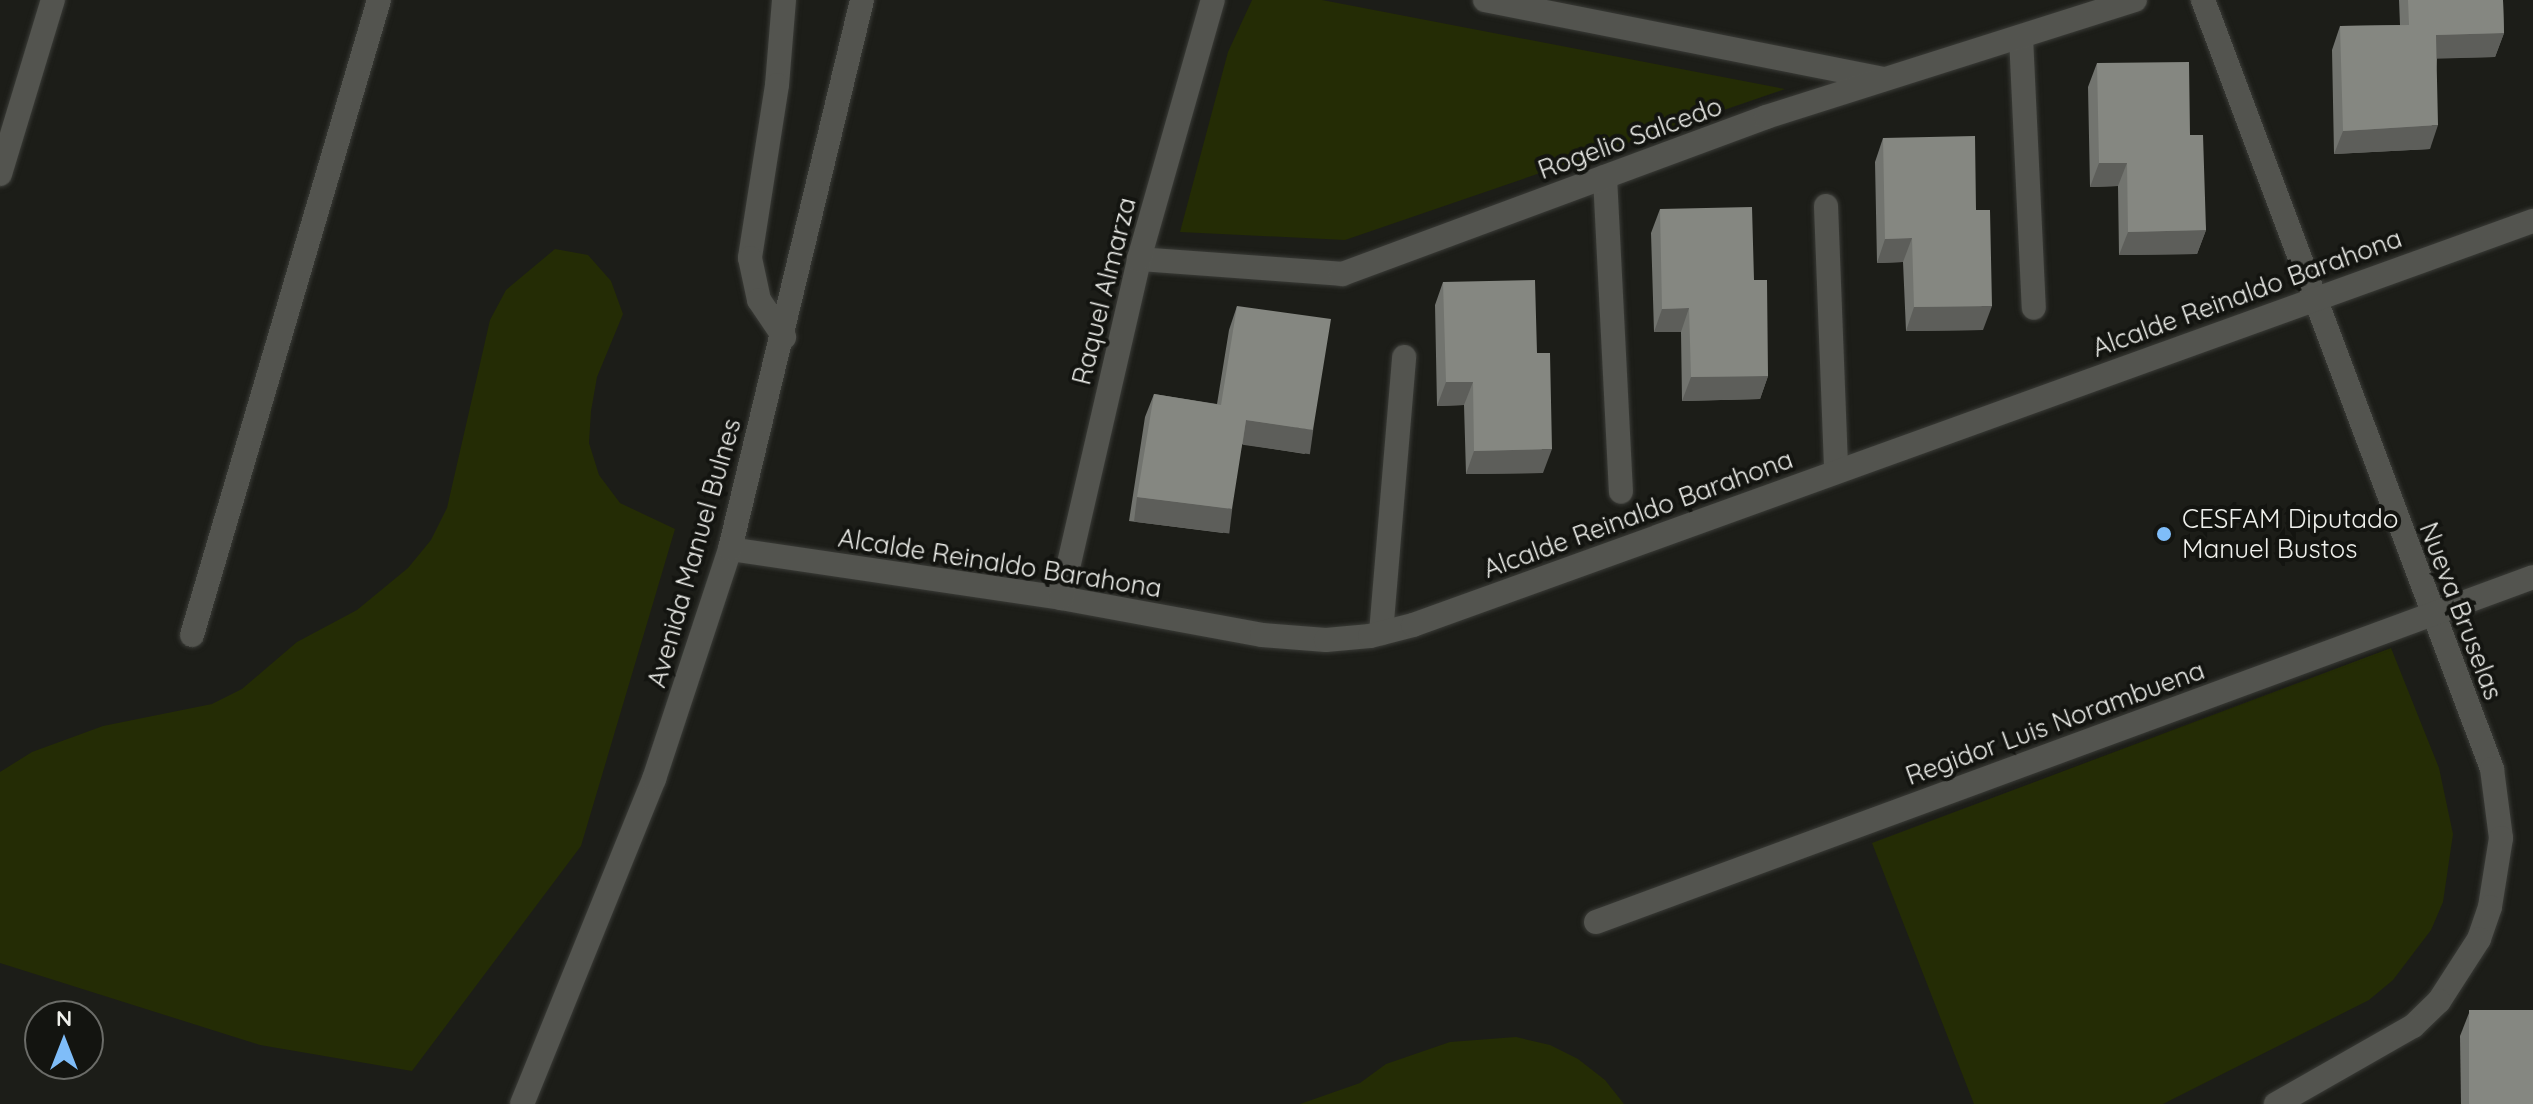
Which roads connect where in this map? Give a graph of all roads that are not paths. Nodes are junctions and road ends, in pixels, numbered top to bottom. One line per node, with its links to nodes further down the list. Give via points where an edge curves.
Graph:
1 (53, 0): 11 (street)
2 (379, 0): 27 (street)
3 (784, 0): 18 (street, via 777,85 750,258 759,300)
4 (862, 0): 18 (street, Avenida Manuel Bulnes)
5 (1213, 0): 15 (street, Raquel Almarza)
6 (1485, 0): 10 (street)
7 (2135, 0): 9 (street, Rogelio Salcedo)
8 (2203, 0): 16 (street, Nueva Bruselas)
9 (2021, 37): 10 (street, Rogelio Salcedo); 17 (street)
10 (1887, 80): 12 (street, Rogelio Salcedo, via 1766,117)
11 (0, 174)
12 (1605, 177): 15 (street, Rogelio Salcedo, via 1342,274); 21 (street)
13 (1826, 206): 20 (street)
14 (2533, 221): 16 (street, Alcalde Reinaldo Barahona)
15 (1139, 259): 24 (street, Raquel Almarza)
16 (2314, 298): 20 (street, Alcalde Reinaldo Barahona); 25 (street, Nueva Bruselas)
17 (2034, 308)
18 (784, 337): 22 (street, Avenida Manuel Bulnes)
19 (1404, 357): 26 (street)
20 (1836, 471): 26 (street, Alcalde Reinaldo Barahona)
21 (1621, 492)
22 (730, 549): 24 (street, Alcalde Reinaldo Barahona); 30 (street, Avenida Manuel Bulnes, via 654,779)
23 (2533, 577): 25 (street, Regidor Luis Norambuena)
24 (1061, 598): 26 (street, Alcalde Reinaldo Barahona, via 1294,639)
25 (2430, 615): 28 (street, Regidor Luis Norambuena); 29 (street, Nueva Bruselas, via 2492,769 2501,838 2490,907 2461,971 2413,1026)
26 (1381, 633)
27 (192, 635)
28 (1596, 922)
29 (2304, 1096): 31 (street, Nueva Bruselas)
30 (522, 1104)
31 (2276, 1104)

